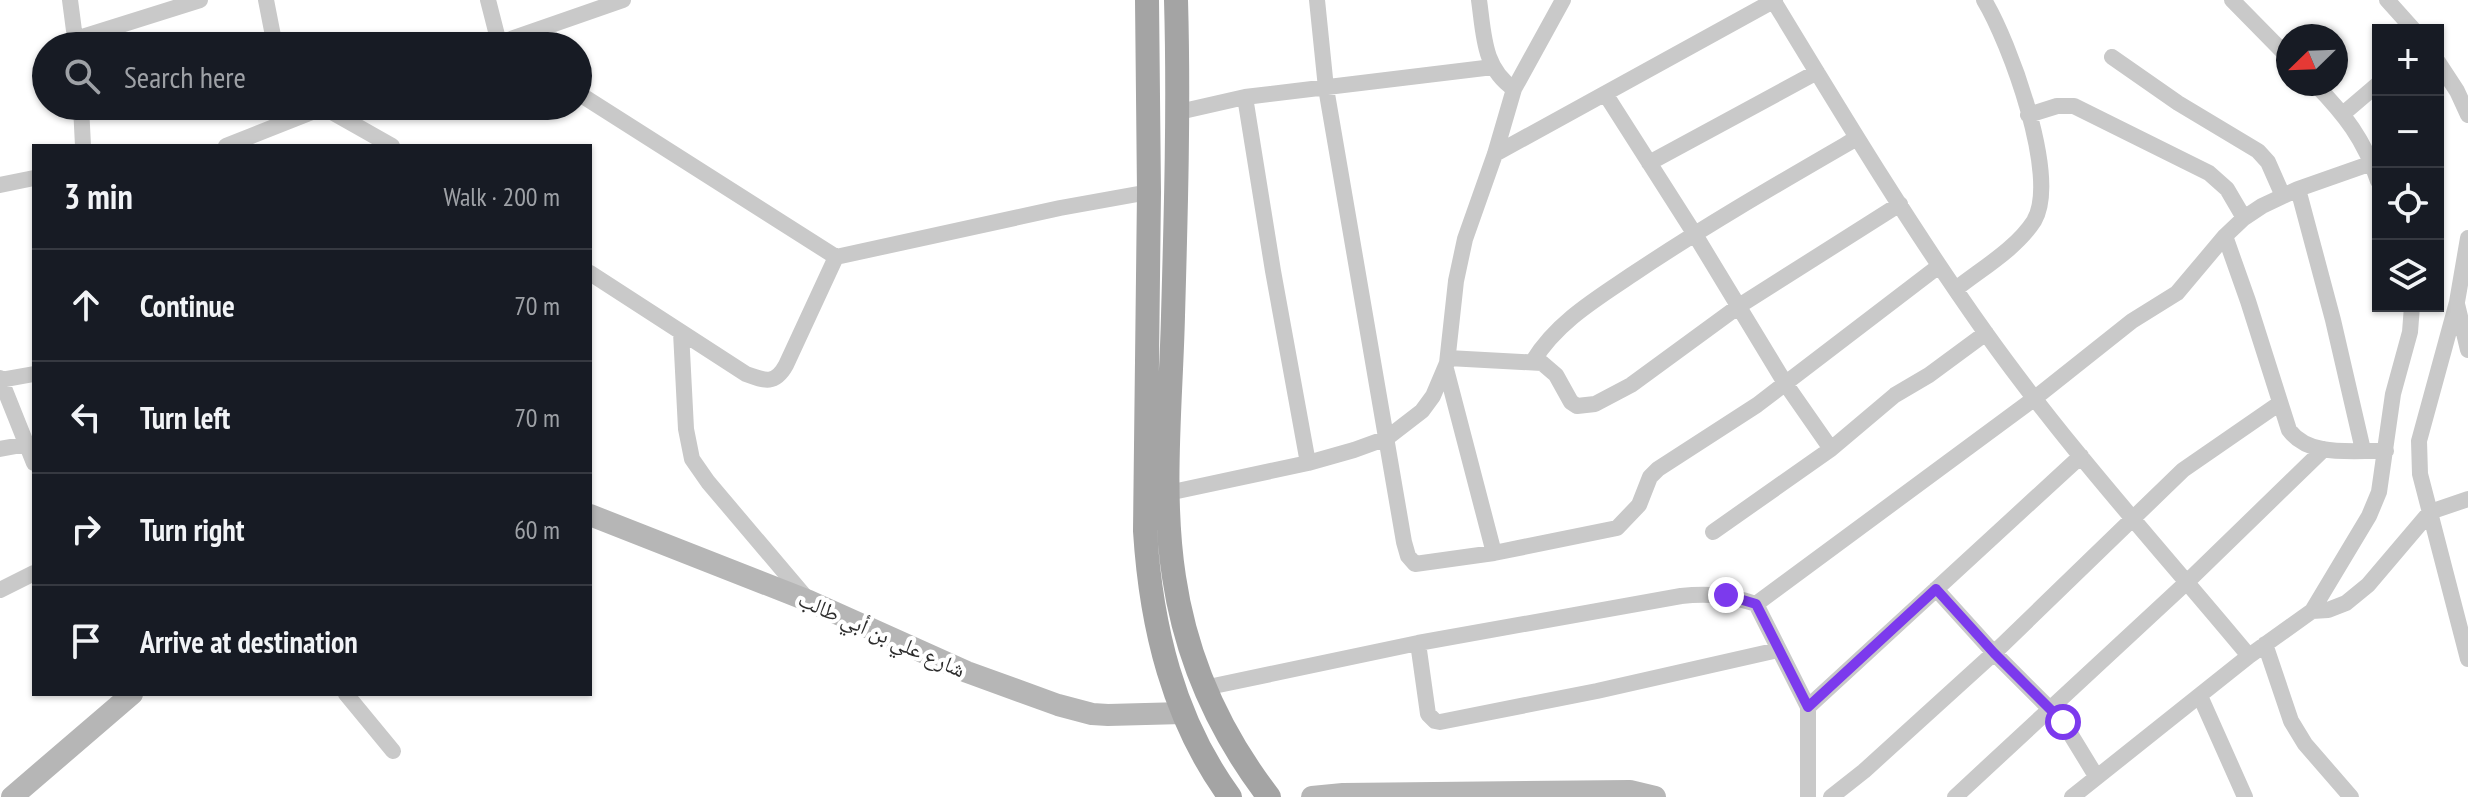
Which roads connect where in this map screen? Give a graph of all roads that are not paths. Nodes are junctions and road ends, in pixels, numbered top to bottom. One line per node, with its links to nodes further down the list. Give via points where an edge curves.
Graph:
1 (70, 0): 16 (street)
2 (200, 0): 17 (street)
3 (266, 0): 18 (street)
4 (488, 0): 19 (street)
5 (623, 0): 20 (street)
6 (1147, 0): 49 (main road)
7 (1176, 0): 33 (main road)
8 (1317, 0): 26 (street)
9 (1479, 0): 23 (street)
10 (1563, 0): 27 (street)
11 (1774, 0): 25 (street); 29 (street)
12 (1984, 0): 35 (street, via 2005,38)
13 (2232, 0): 21 (street)
14 (2387, 0): 15 (street)
15 (2409, 24)
16 (74, 32)
17 (108, 32)
18 (272, 32)
19 (495, 32)
20 (534, 32)
21 (2276, 45)
22 (2112, 57): 50 (street, via 2258,151)
23 (1493, 67): 26 (street); 27 (street)
24 (2444, 71): 36 (street)
25 (1817, 72): 40 (street); 45 (street)
26 (1326, 88): 31 (street); 73 (street)
27 (1514, 89): 44 (street)
28 (2372, 89): 34 (street)
29 (1606, 95): 44 (street); 45 (street)
30 (2327, 96): 34 (street)
31 (1245, 97): 33 (street); 82 (street)
32 (592, 102): 56 (street)
33 (1179, 112): 83 (main road)
34 (2344, 113): 46 (street)
35 (2028, 115): 52 (street, via 2074,106 2198,166 2219,180); 59 (street, via 2041,170 2035,218 2022,236)
36 (2468, 115)
37 (82, 120): 41 (street)
38 (276, 120): 42 (street)
39 (347, 120): 43 (street)
40 (1857, 138): 51 (street); 53 (street)
41 (83, 144)
42 (230, 144)
43 (389, 144)
44 (1495, 154): 67 (street, via 1465,239)
45 (1649, 163): 53 (street)
46 (2372, 163): 50 (street)
47 (32, 178): 48 (street)
48 (0, 185)
49 (1149, 192): 56 (street); 109 (main road, via 1148,577 1167,669)
50 (2290, 192): 52 (street); 78 (street, via 2333,320)
51 (1900, 204): 57 (street); 61 (street)
52 (2244, 218): 54 (street)
53 (1694, 233): 61 (street); 66 (street, via 1556,330)
54 (2225, 236): 71 (street, via 2177,293 2132,321); 72 (street)
55 (2468, 238): 60 (street)
56 (836, 257): 63 (street, via 777,378 746,374)
57 (1939, 266): 59 (street); 70 (street)
58 (592, 274): 63 (street)
59 (1956, 289): 64 (street)
60 (2457, 302): 65 (street); 85 (street, via 2419,441 2420,474)
61 (1739, 306): 66 (street, via 1631,385 1595,404 1571,402 1550,367); 70 (street)
62 (2412, 312): 79 (street)
63 (681, 332): 94 (street, via 692,459)
64 (1986, 333): 71 (street); 76 (street, via 1895,395)
65 (2468, 350)
66 (1533, 361): 67 (street)
67 (1446, 363): 73 (street, via 1422,411); 89 (street)
68 (32, 374): 69 (street)
69 (1, 379): 74 (street)
70 (1785, 383): 76 (street); 89 (street, via 1658,469 1639,505 1617,528)
71 (2035, 398): 80 (street); 95 (street)
72 (2280, 403): 77 (street, via 2296,439); 87 (street, via 2183,470)
73 (1387, 438): 82 (street); 89 (street, via 1411,561)
74 (27, 444): 75 (street); 81 (street)
75 (0, 449)
76 (1831, 449): 88 (street)
77 (2324, 449): 78 (street); 91 (street)
78 (2363, 450): 79 (street)
79 (2386, 451): 96 (street, via 2369,516)
80 (2081, 456): 87 (street); 92 (street)
81 (32, 458)
82 (1308, 463): 83 (street)
83 (1168, 493): 103 (main road, via 1173,575)
84 (2468, 499): 85 (street)
85 (2430, 512): 96 (street, via 2368,585 2346,603); 102 (street)
86 (592, 516): 94 (street, شارع علي بن أبي طالب)
87 (2132, 519): 91 (street); 100 (street)
88 (1713, 532)
89 (1494, 553)
90 (32, 574): 93 (street)
91 (2187, 582): 101 (street); 108 (street)
92 (1936, 589): 100 (street); 107 (street)
93 (0, 590)
94 (809, 601): 109 (street, شارع علي بن أبي طالب, via 967,672 1068,708 1108,715)
95 (1756, 604): 97 (street, via 1726,595 1681,596); 99 (street)
96 (2312, 611): 98 (street)
97 (1418, 643): 99 (street, via 1428,714 1440,722); 103 (street)
98 (2265, 644): 101 (street); 123 (street, via 2291,721)
99 (1778, 650): 107 (street)
100 (1994, 653): 108 (street); 120 (street)
101 (2249, 656): 106 (street)
102 (2468, 659)
103 (1204, 688): 116 (main road, via 1229,739)
104 (130, 696): 114 (street)
105 (348, 696): 110 (street)
106 (2200, 696): 111 (street); 122 (street)
107 (1808, 707): 119 (street)
108 (2049, 708): 111 (street, via 2071,732); 121 (street)
109 (1183, 713): 115 (main road)
110 (393, 751)
111 (2096, 776): 112 (street)
112 (2081, 794)
113 (1342, 796): 117 (street); 118 (street, via 1630,791)
114 (12, 797)
115 (1230, 797)
116 (1269, 797)
117 (1312, 797)
118 (1655, 797)
119 (1808, 797)
120 (1831, 797)
121 (1955, 797)
122 (2245, 797)
123 (2351, 797)

